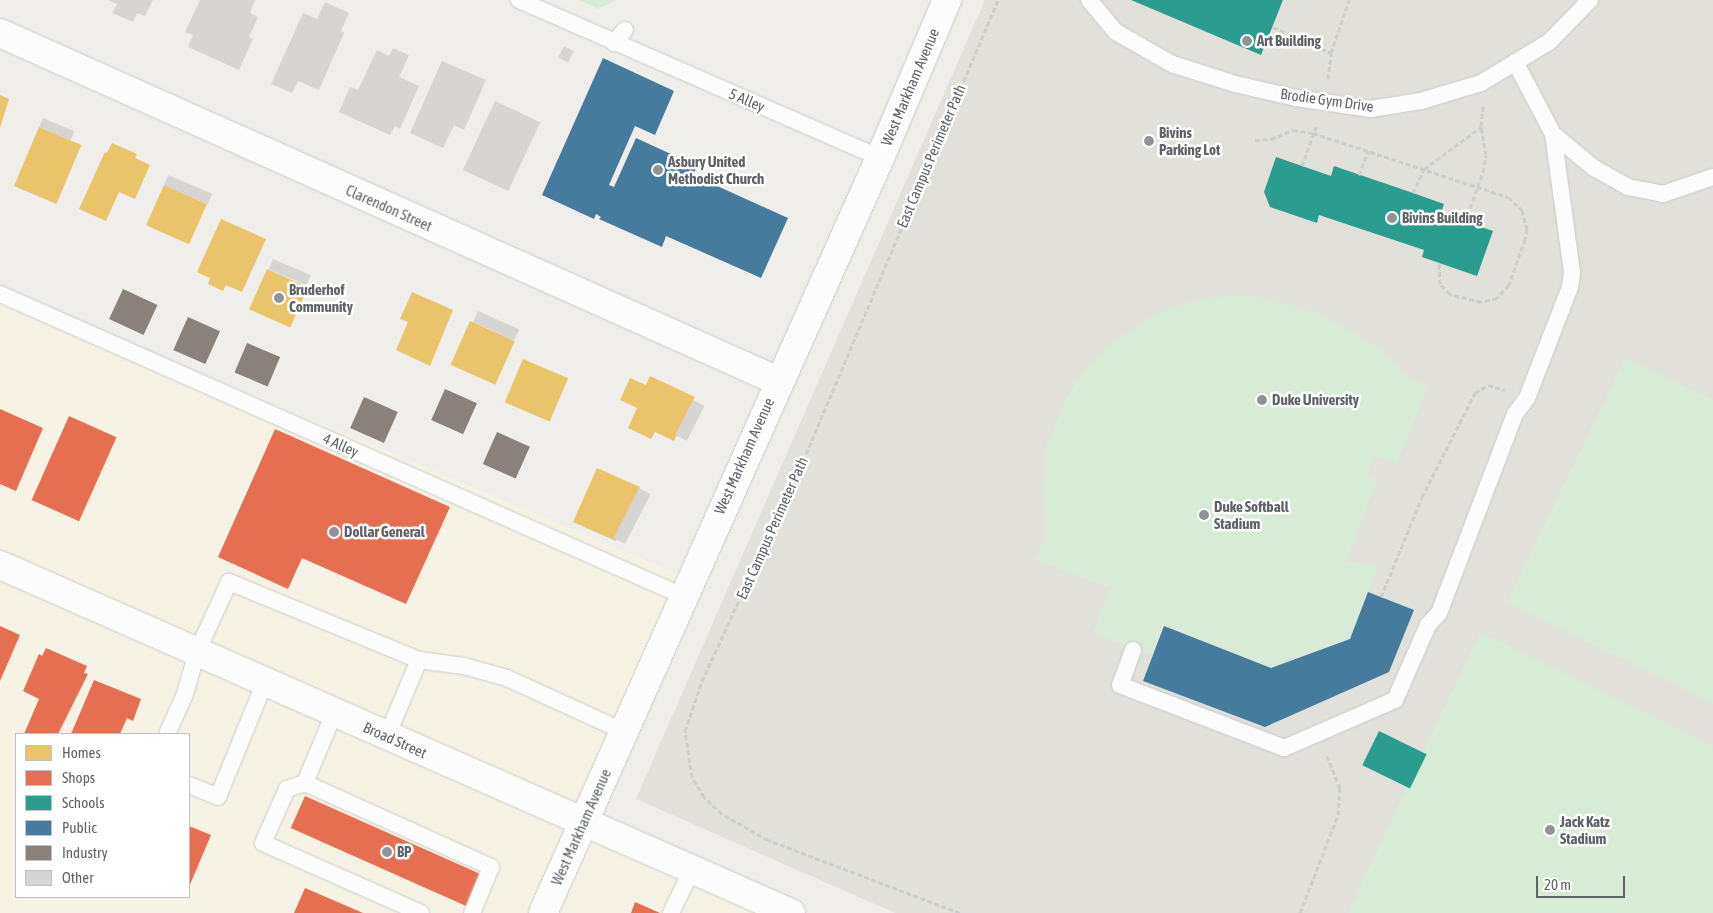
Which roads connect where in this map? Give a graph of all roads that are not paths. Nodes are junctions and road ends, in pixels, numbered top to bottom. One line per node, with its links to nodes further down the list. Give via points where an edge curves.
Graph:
1 (519, 0): 7 (lane, 5 Alley)
2 (947, 0): 10 (street, West Markham Avenue)
3 (1089, 0): 8 (lane, Brodie Gym Drive, via 1116,32 1172,64 1296,98 1371,109 1422,101 1481,83)
4 (1590, 0): 8 (lane, Brodie Gym Drive, via 1549,42)
5 (625, 30): 7 (lane)
6 (0, 34): 13 (street, Clarendon Street)
7 (614, 43): 10 (lane, 5 Alley)
8 (1515, 62): 9 (lane)
9 (1552, 134): 11 (lane, via 1594,168 1628,187 1663,194); 16 (lane, via 1572,272 1565,303 1527,398 1515,414 1439,613 1428,625 1395,700 1284,748 1120,684)
10 (880, 158): 13 (street, West Markham Avenue)
11 (1713, 178)
12 (0, 294): 15 (lane, 4 Alley)
13 (778, 381): 15 (street, West Markham Avenue)
14 (0, 564): 17 (street, Broad Street)
15 (683, 596): 21 (street, West Markham Avenue)
16 (1133, 650)
17 (197, 652): 18 (lane, via 229,582); 19 (street, Broad Street); 22 (lane, via 185,694)
18 (419, 660): 21 (lane, via 464,666 507,678); 23 (lane)
19 (265, 682): 20 (street, Broad Street); 25 (lane, via 218,797)
20 (334, 713): 23 (street, Broad Street); 24 (lane)
21 (623, 731): 26 (street, West Markham Avenue)
22 (168, 733)
23 (387, 736): 26 (street, Broad Street)
24 (305, 783): 28 (lane, via 286,789 264,843); 29 (lane, via 491,867)
25 (190, 785)
26 (583, 822): 27 (street, Broad Street); 30 (street, West Markham Avenue)
27 (692, 870): 31 (lane); 32 (street, Broad Street)
28 (421, 913)
29 (472, 913)
30 (542, 913)
31 (671, 913)
32 (791, 913)

